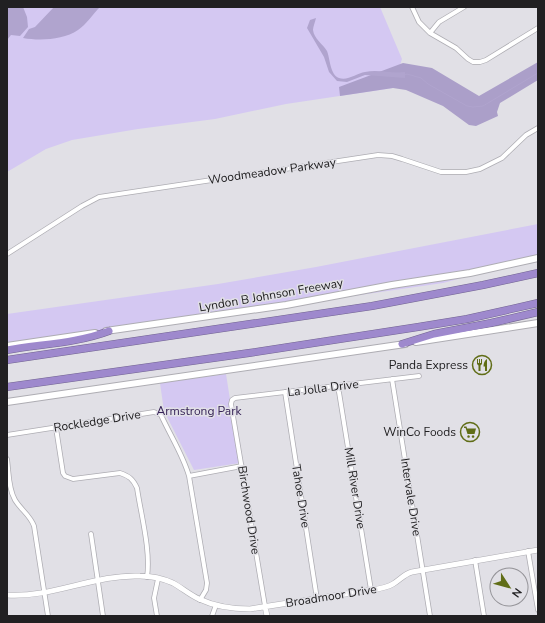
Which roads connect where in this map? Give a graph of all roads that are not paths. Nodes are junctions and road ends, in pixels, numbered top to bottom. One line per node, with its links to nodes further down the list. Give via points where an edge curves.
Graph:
1 (412, 7): 4 (street, via 419,22)
2 (464, 7): 4 (street, via 439,22)
3 (538, 28): 4 (street, via 486,60 476,63)
4 (430, 33)
5 (538, 128): 6 (street, Woodmeadow Parkway, via 526,135 502,158 480,169 466,172 441,172 392,156 378,155 99,197)
6 (7, 254)
7 (538, 258): 12 (main road, Lyndon B Johnson Freeway, via 470,273 286,305)
8 (538, 273): 16 (highway, Lyndon B Johnson Freeway, via 372,306)
9 (538, 303): 20 (highway, via 418,328)
10 (538, 312): 13 (highway, via 434,334)
11 (538, 323): 13 (main road)
12 (109, 331): 14 (main road, Lyndon B Johnson Freeway); 15 (highway, via 79,339)
13 (402, 344): 22 (main road)
14 (7, 346)
15 (7, 350)
16 (7, 360)
17 (419, 376): 18 (street, La Jolla Drive)
18 (392, 379): 19 (street, La Jolla Drive); 33 (street, Intervale Drive)
19 (338, 386): 21 (street, La Jolla Drive); 37 (street, Mill River Drive)
20 (7, 387)
21 (285, 392): 23 (street, La Jolla Drive, via 235,398); 40 (street, Tahoe Drive)
22 (7, 402)
23 (231, 404): 27 (street, Birchwood Drive)
24 (56, 428): 25 (street, Rockledge Drive); 28 (street, Rockledge Drive, via 154,412 161,415 185,461); 34 (street, via 65,476 73,479 120,472 133,479 137,488 148,552)
25 (7, 434)
26 (7, 459): 38 (street, via 10,485 15,500 31,518 34,526)
27 (242, 466): 28 (street); 43 (street, Birchwood Drive)
28 (189, 476): 41 (street, Rockledge Drive, via 207,583)
29 (91, 534): 36 (street)
30 (538, 550): 31 (street, Broadmoor Drive)
31 (528, 551): 32 (street, Broadmoor Drive); 44 (street)
32 (475, 560): 33 (street, Broadmoor Drive); 51 (street)
33 (422, 570): 37 (street, Broadmoor Drive, via 406,574 386,587); 50 (street, Intervale Drive)
34 (147, 577): 35 (street, Broadmoor Drive); 36 (street, Broadmoor Drive, via 125,576)
35 (158, 579): 41 (street, Broadmoor Drive, via 172,583); 47 (street, via 154,598)
36 (97, 581): 38 (street, Broadmoor Drive); 46 (street)
37 (371, 590): 40 (street, Broadmoor Drive)
38 (45, 592): 39 (street, Broadmoor Drive); 45 (street)
39 (7, 595)
40 (317, 599): 43 (street, Broadmoor Drive)
41 (200, 600): 42 (street, Broadmoor Drive)
42 (216, 605): 43 (street, Broadmoor Drive, via 239,609); 48 (street)
43 (265, 606): 49 (street, Birchwood Drive)
44 (538, 610)
45 (48, 616)
46 (103, 616)
47 (157, 616)
48 (212, 616)
49 (267, 616)
50 (430, 616)
51 (484, 616)

